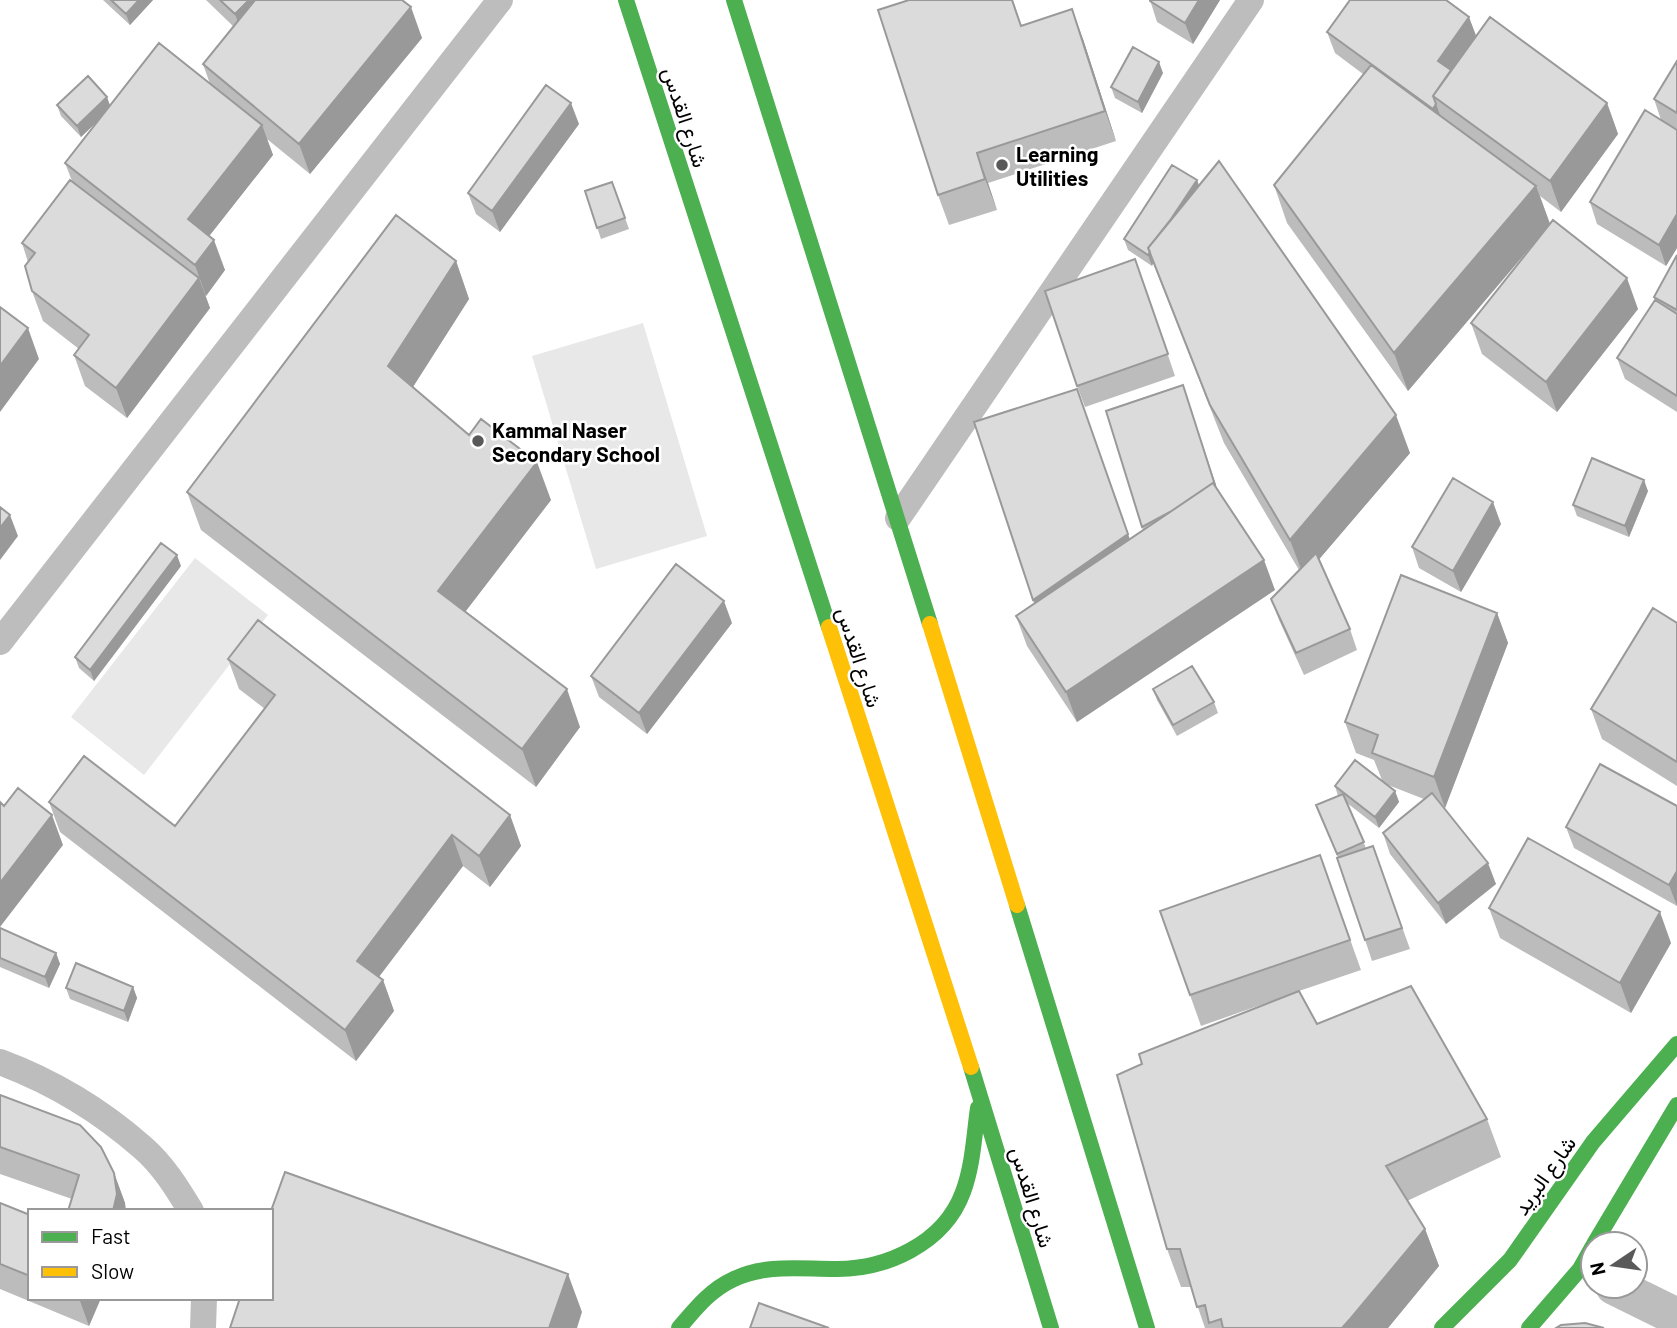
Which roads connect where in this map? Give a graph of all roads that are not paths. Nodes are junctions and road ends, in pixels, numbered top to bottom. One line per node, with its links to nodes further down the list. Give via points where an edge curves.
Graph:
1 (500, 0): 6 (lane)
2 (626, 0): 9 (main road, شارع القدس)
3 (734, 0): 5 (main road)
4 (1251, 0): 5 (lane)
5 (898, 517): 20 (main road)
6 (0, 642)
7 (1677, 1044): 21 (main road, شارع البريد, via 1593,1142 1510,1260)
8 (0, 1062): 11 (lane, via 84,1102 143,1147)
9 (980, 1095): 17 (main road, via 968,1178 958,1203 927,1240 907,1253 851,1269 787,1266 737,1277 704,1298); 19 (main road, شارع القدس)
10 (1677, 1105): 12 (main road)
11 (190, 1209)
12 (1606, 1230)
13 (1579, 1271): 22 (main road)
14 (204, 1300): 18 (lane)
15 (1642, 1300): 16 (street)
16 (1677, 1317)
17 (681, 1326)
18 (203, 1328)
19 (1051, 1328)
20 (1147, 1328)
21 (1442, 1328)
22 (1529, 1328)

